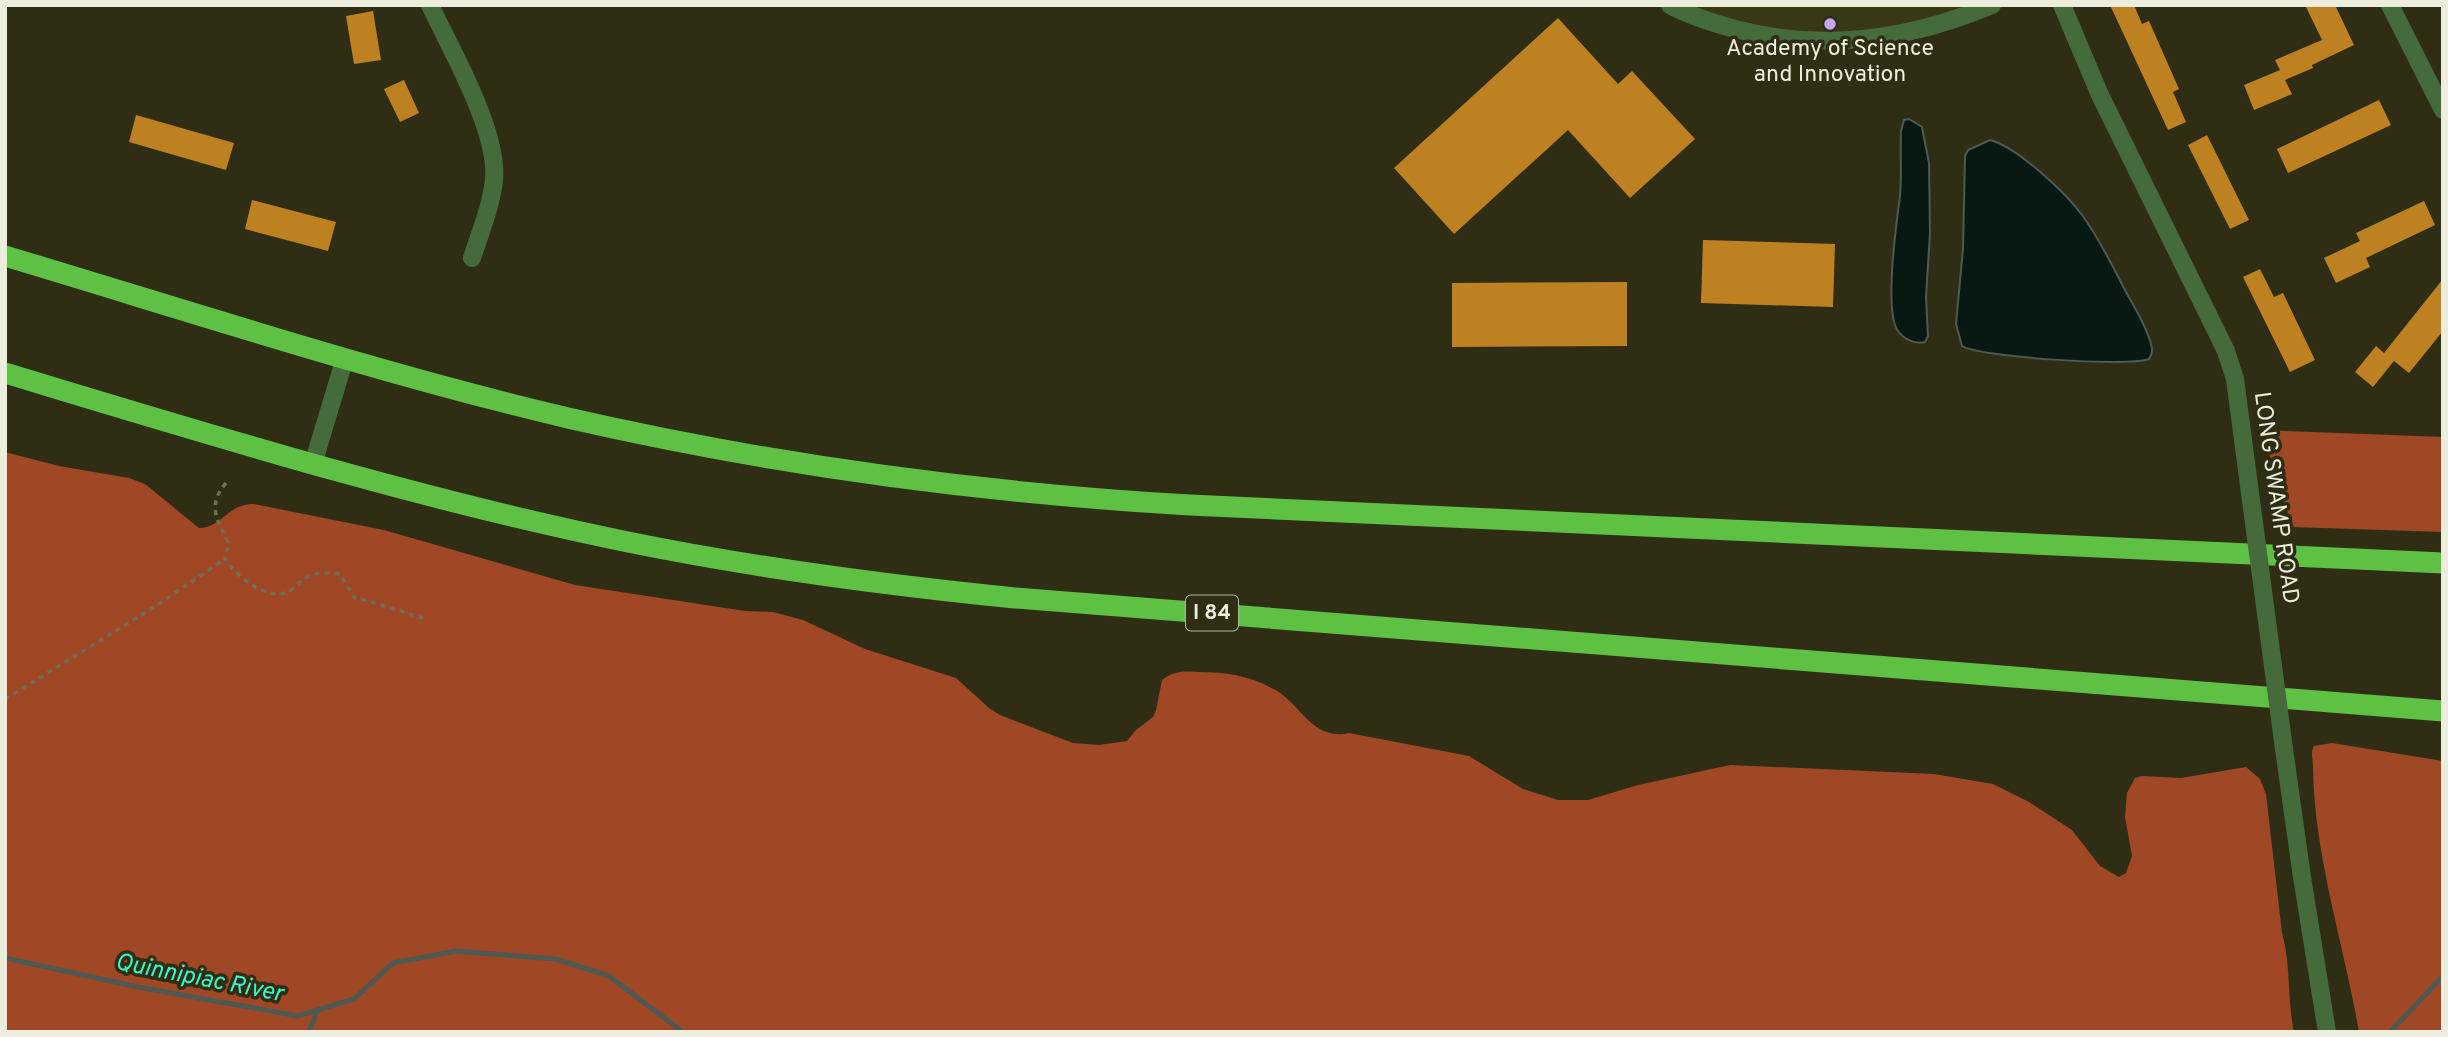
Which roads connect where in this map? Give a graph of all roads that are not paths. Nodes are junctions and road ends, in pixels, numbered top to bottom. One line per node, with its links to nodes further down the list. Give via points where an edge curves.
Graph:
1 (430, 5): 8 (street, via 494,153 494,180)
2 (1670, 5): 3 (street, via 1752,33 1835,42 1908,33)
3 (1992, 5)
4 (2062, 5): 14 (street, LONG SWAMP ROAD, bridge, via 2226,351 2235,379)
5 (2389, 5): 6 (street)
6 (2443, 110)
7 (5, 256): 9 (highway)
8 (472, 258)
9 (345, 358): 11 (street); 12 (highway, via 485,397 671,440 827,467 1033,494 1203,506)
10 (5, 373): 11 (highway, I 84)
11 (313, 464): 13 (highway, I 84, via 626,541 764,567 923,589)
12 (2443, 563)
13 (2443, 711)
14 (2327, 1032)

